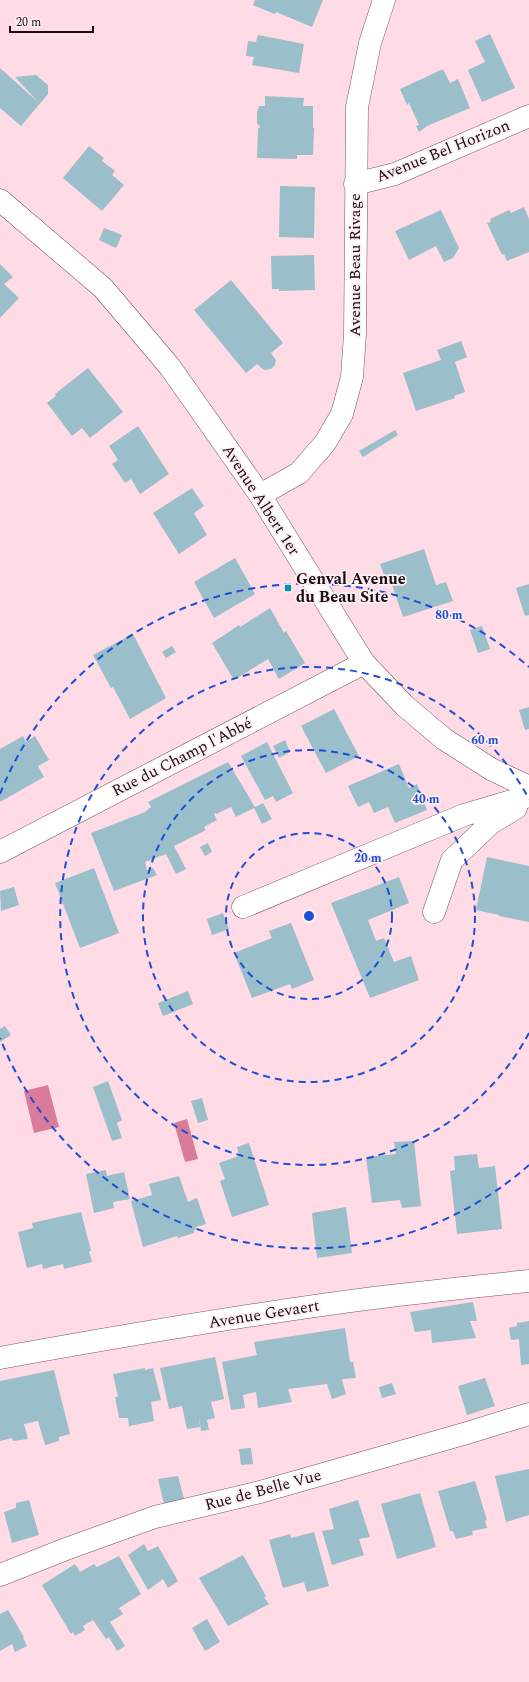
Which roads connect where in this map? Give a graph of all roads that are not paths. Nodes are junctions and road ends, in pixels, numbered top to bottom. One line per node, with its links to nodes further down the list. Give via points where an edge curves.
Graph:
1 (384, 0): 3 (street, Avenue Beau Rivage, via 370,43 357,107)
2 (529, 116): 3 (street, Avenue Bel Horizon, via 395,174)
3 (356, 184): 5 (street, Avenue Beau Rivage, via 355,334 352,377 342,414 325,443 299,472)
4 (0, 200): 5 (street, Avenue Albert 1er, via 103,288 170,367)
5 (260, 495): 6 (street, Avenue Albert 1er)
6 (364, 663): 7 (street, Avenue Albert 1er, via 405,706 444,739 491,769); 10 (street, Rue du Champ l'Abbé)
7 (529, 787)
8 (529, 796): 11 (street, via 464,815)
9 (529, 800): 12 (street, via 491,823 452,860)
10 (0, 852)
11 (244, 907)
12 (434, 912)
13 (529, 1281): 14 (street, Avenue Gevaert, via 253,1315)
14 (0, 1358)
15 (529, 1414): 16 (street, Rue de Belle Vue, via 260,1492 155,1517)
16 (0, 1575)

